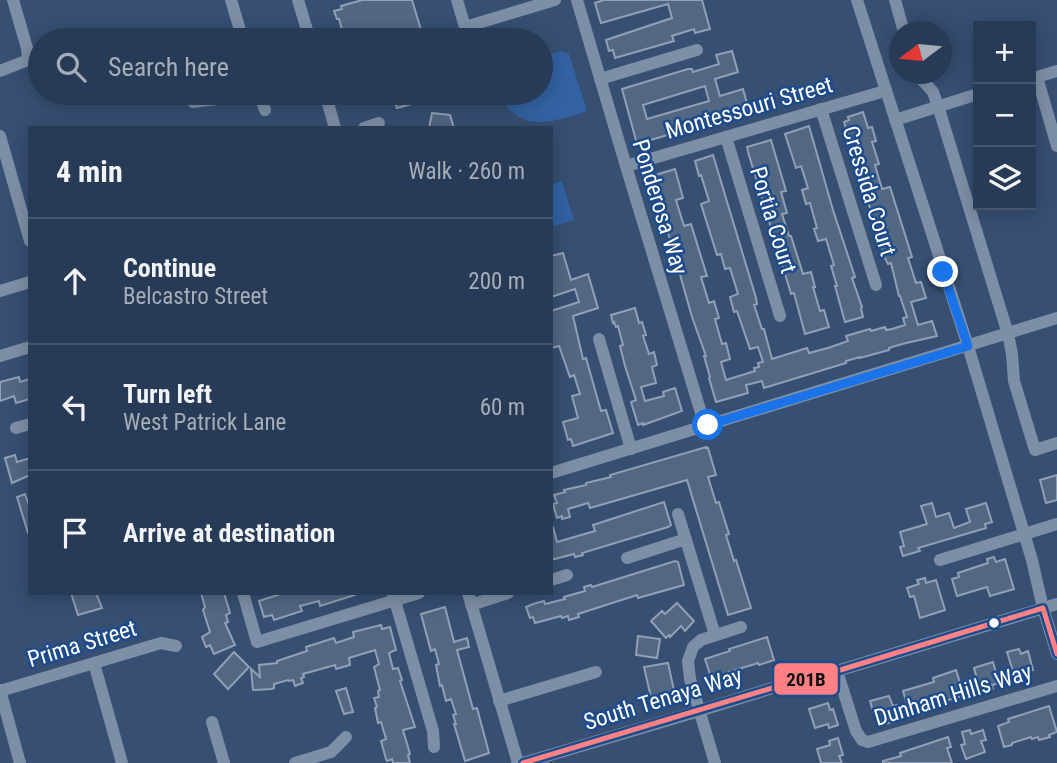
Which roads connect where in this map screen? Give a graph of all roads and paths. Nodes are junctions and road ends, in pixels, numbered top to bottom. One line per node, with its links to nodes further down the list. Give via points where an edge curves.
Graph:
1 (13, 0): 13 (street, via 28,60)
2 (231, 0): 10 (street)
3 (298, 0): 11 (street)
4 (457, 0): 5 (street, via 465,27)
5 (555, 0)
6 (577, 0): 16 (street, Ponderosa Way)
7 (857, 0): 19 (street)
8 (895, 0): 9 (street)
9 (901, 21)
10 (239, 28)
11 (306, 28)
12 (697, 50): 16 (street)
13 (0, 71)
14 (1057, 71): 15 (street)
15 (1036, 77)
16 (600, 79): 33 (street, Ponderosa Way)
17 (926, 84): 23 (street)
18 (1036, 84): 32 (street)
19 (885, 91): 24 (street, Montessouri Street); 26 (street)
20 (973, 96): 23 (street)
21 (263, 105): 25 (street)
22 (328, 105): 28 (street)
23 (938, 106): 26 (street); 40 (street)
24 (821, 109): 30 (street, Montessouri Street); 36 (street, Cressida Court)
25 (265, 110)
26 (895, 120): 42 (street)
27 (379, 123): 29 (street)
28 (334, 126)
29 (370, 126)
30 (726, 137): 33 (street, Montessouri Street); 38 (street, Portia Court)
31 (0, 138): 34 (street)
32 (1057, 146)
33 (626, 166): 46 (street, Ponderosa Way)
34 (28, 234)
35 (28, 283): 37 (street)
36 (876, 285)
37 (0, 291)
38 (780, 316)
39 (1057, 318): 40 (street)
40 (1008, 334): 42 (street); 48 (street, via 1014,381 1035,450)
41 (599, 339): 49 (street)
42 (968, 346): 46 (street); 53 (street)
43 (28, 348): 44 (street)
44 (0, 356)
45 (28, 425): 47 (street)
46 (705, 426): 49 (street)
47 (16, 428)
48 (1057, 443)
49 (631, 449): 50 (street)
50 (553, 470)
51 (678, 513): 54 (street)
52 (1057, 524): 53 (street)
53 (1024, 534): 56 (street); 64 (street)
54 (686, 540): 55 (street); 66 (street)
55 (627, 558)
56 (940, 560)
57 (567, 575): 58 (street)
58 (553, 579)
59 (244, 595): 61 (street, via 257,642)
60 (495, 595): 62 (street)
61 (394, 597): 78 (street)
62 (469, 599): 74 (street)
63 (1057, 604): 64 (street, South Tenaya Way)
64 (1043, 608): 68 (street); 70 (street, South Tenaya Way)
65 (741, 627): 66 (street)
66 (715, 635): 75 (street, via 696,643 688,661)
67 (176, 646): 69 (street, Prima Street, via 161,643)
68 (1057, 654)
69 (94, 663): 73 (street, Prima Street); 80 (street)
70 (838, 671): 72 (street, Dunham Hills Way, via 856,731 868,742); 75 (street, South Tenaya Way)
71 (596, 672): 74 (street)
72 (1057, 686)
73 (0, 691): 79 (street)
74 (499, 701): 83 (street)
75 (699, 712): 83 (street, South Tenaya Way); 84 (street)
76 (212, 722): 81 (street)
77 (346, 737): 82 (street, via 331,751)
78 (434, 747)
79 (20, 763)
80 (121, 763)
81 (224, 763)
82 (295, 763)
83 (520, 763)
84 (715, 763)

